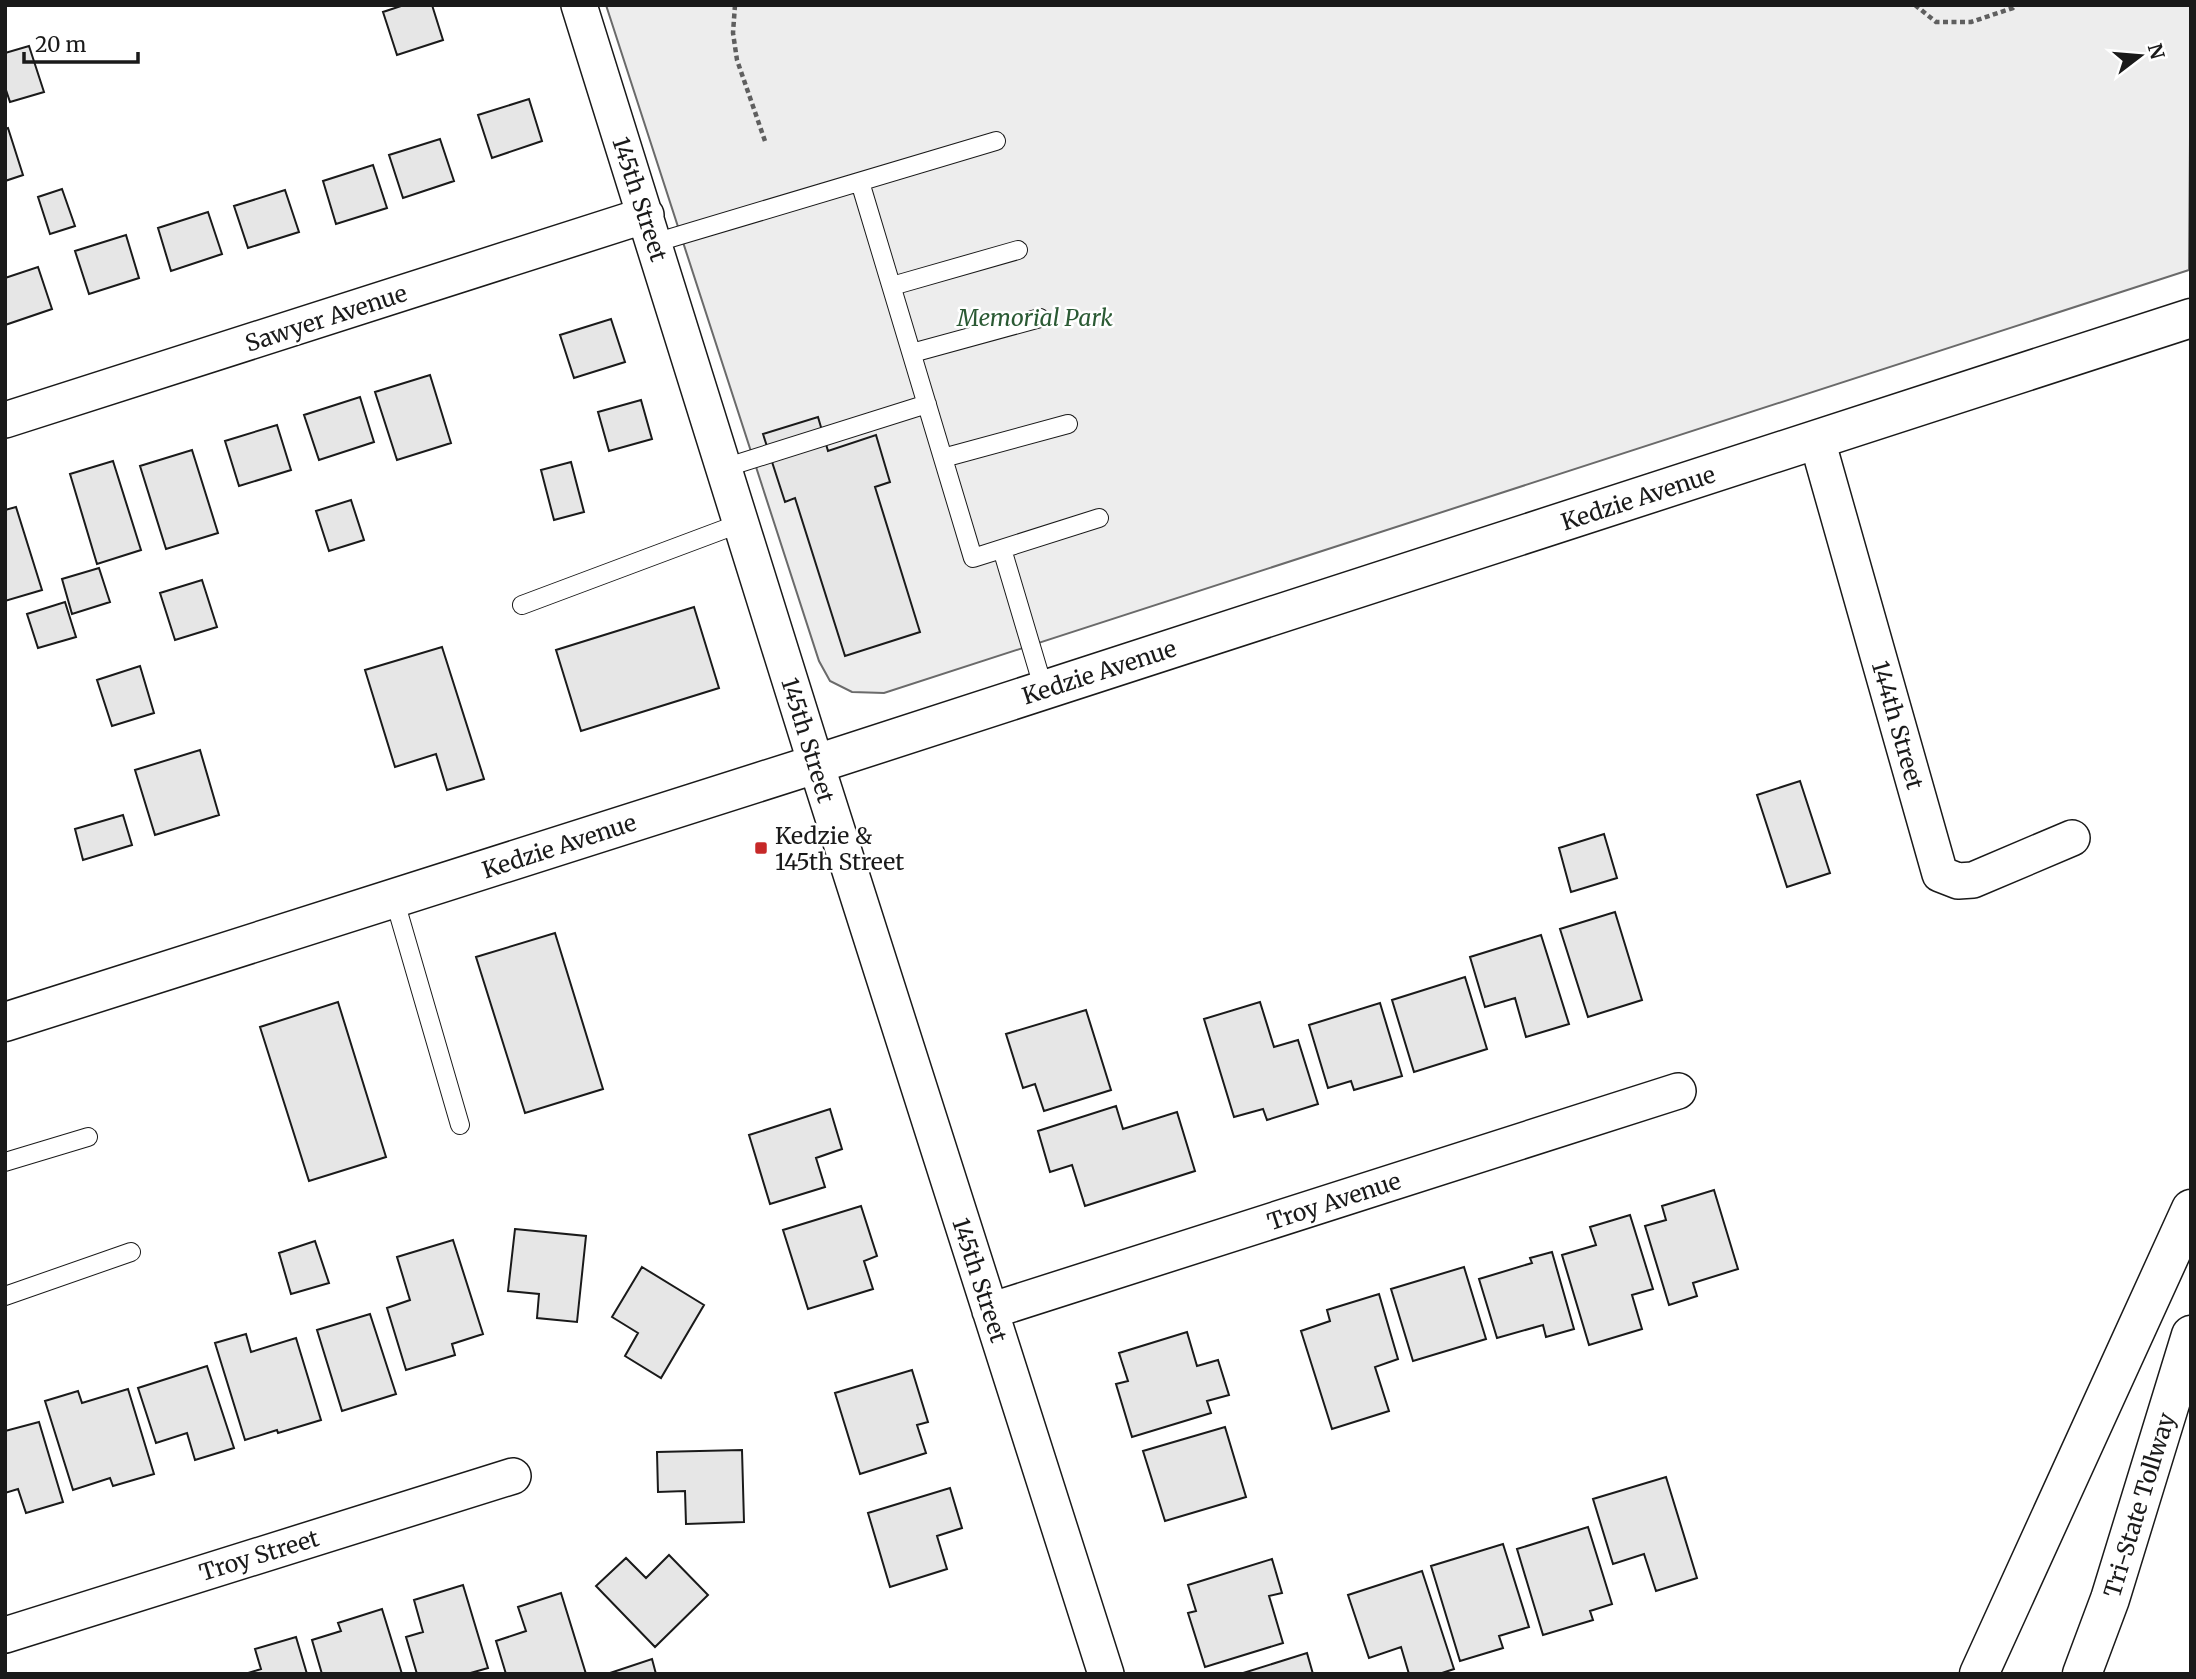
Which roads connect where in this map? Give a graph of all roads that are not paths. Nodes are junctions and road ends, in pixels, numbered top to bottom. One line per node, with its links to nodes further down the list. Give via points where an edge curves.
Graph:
1 (579, 5): 4 (street, 145th Street)
2 (996, 141): 3 (lane)
3 (860, 182): 4 (lane); 6 (lane)
4 (650, 229): 11 (street, Sawyer Avenue); 15 (street, 145th Street)
5 (1018, 250): 6 (lane)
6 (892, 286): 9 (lane)
7 (1040, 317): 9 (lane)
8 (2191, 318): 13 (main road, Kedzie Avenue)
9 (912, 354): 10 (lane)
10 (927, 404): 14 (lane); 15 (lane)
11 (5, 420)
12 (1068, 424): 14 (lane)
13 (1817, 440): 20 (main road, Kedzie Avenue); 22 (street, 144th Street, via 1940,874 1958,881 1973,880)
14 (943, 458): 18 (lane, via 973,558)
15 (724, 468): 17 (street, 145th Street)
16 (1099, 518): 18 (lane)
17 (741, 523): 19 (lane); 21 (street, 145th Street)
18 (1002, 549): 20 (lane)
19 (522, 605)
20 (1044, 690): 21 (main road, Kedzie Avenue)
21 (816, 764): 23 (main road, Kedzie Avenue); 32 (street, 145th Street)
22 (2072, 838)
23 (394, 898): 24 (main road, Kedzie Avenue); 26 (lane)
24 (5, 1021)
25 (1678, 1091): 32 (street, Troy Avenue)
26 (460, 1125)
27 (88, 1137): 28 (lane)
28 (5, 1162)
29 (2191, 1209): 37 (main road)
30 (131, 1252): 31 (lane)
31 (5, 1296)
32 (990, 1311): 36 (street, 145th Street)
33 (2191, 1335): 38 (main road, Tri-State Tollway, via 2110,1600)
34 (513, 1476): 35 (street, Troy Street)
35 (5, 1635)
36 (1106, 1674)
37 (1979, 1674)
38 (2082, 1674)

